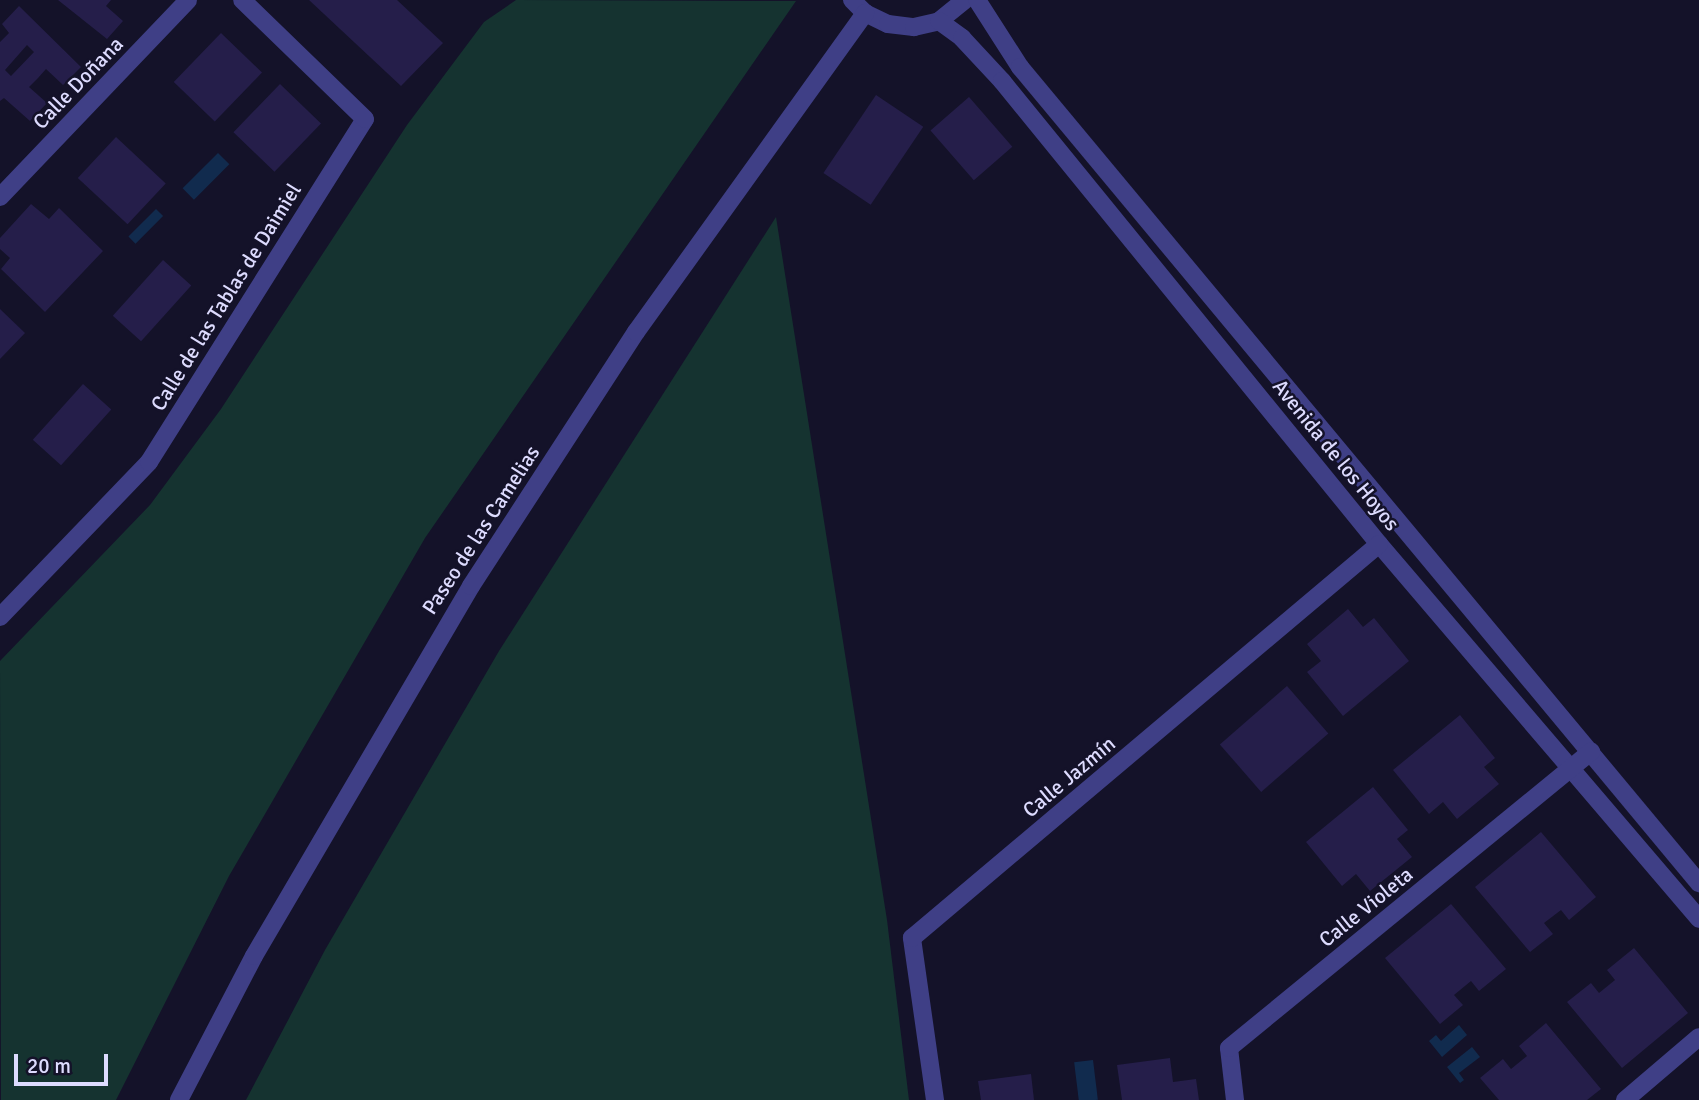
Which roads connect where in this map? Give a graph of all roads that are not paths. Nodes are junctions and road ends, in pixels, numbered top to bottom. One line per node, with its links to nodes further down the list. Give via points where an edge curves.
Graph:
1 (188, 0): 8 (street, Calle Doñana)
2 (242, 0): 10 (street, Calle de las Tablas de Daimiel, via 365,119 149,462)
3 (852, 0): 6 (street)
4 (965, 0): 7 (street)
5 (977, 0): 11 (street, Avenida de los Hoyos, via 1020,67)
6 (865, 13): 7 (street, via 888,24 914,27); 16 (street, Paseo de las Camelias, via 636,332 471,586 254,956)
7 (939, 21): 9 (street, Avenida de los Hoyos, via 962,38 1002,81)
8 (0, 197)
9 (1379, 544): 12 (street, Avenida de los Hoyos); 17 (street, Calle Jazmín, via 912,938)
10 (0, 617)
11 (1591, 752): 12 (street); 13 (street, Avenida de los Hoyos)
12 (1572, 768): 14 (street, Avenida de los Hoyos); 18 (street, Calle Violeta, via 1229,1048)
13 (1699, 883)
14 (1699, 919)
15 (1699, 1037): 19 (street)
16 (179, 1100)
17 (935, 1100)
18 (1235, 1100)
19 (1625, 1100)

